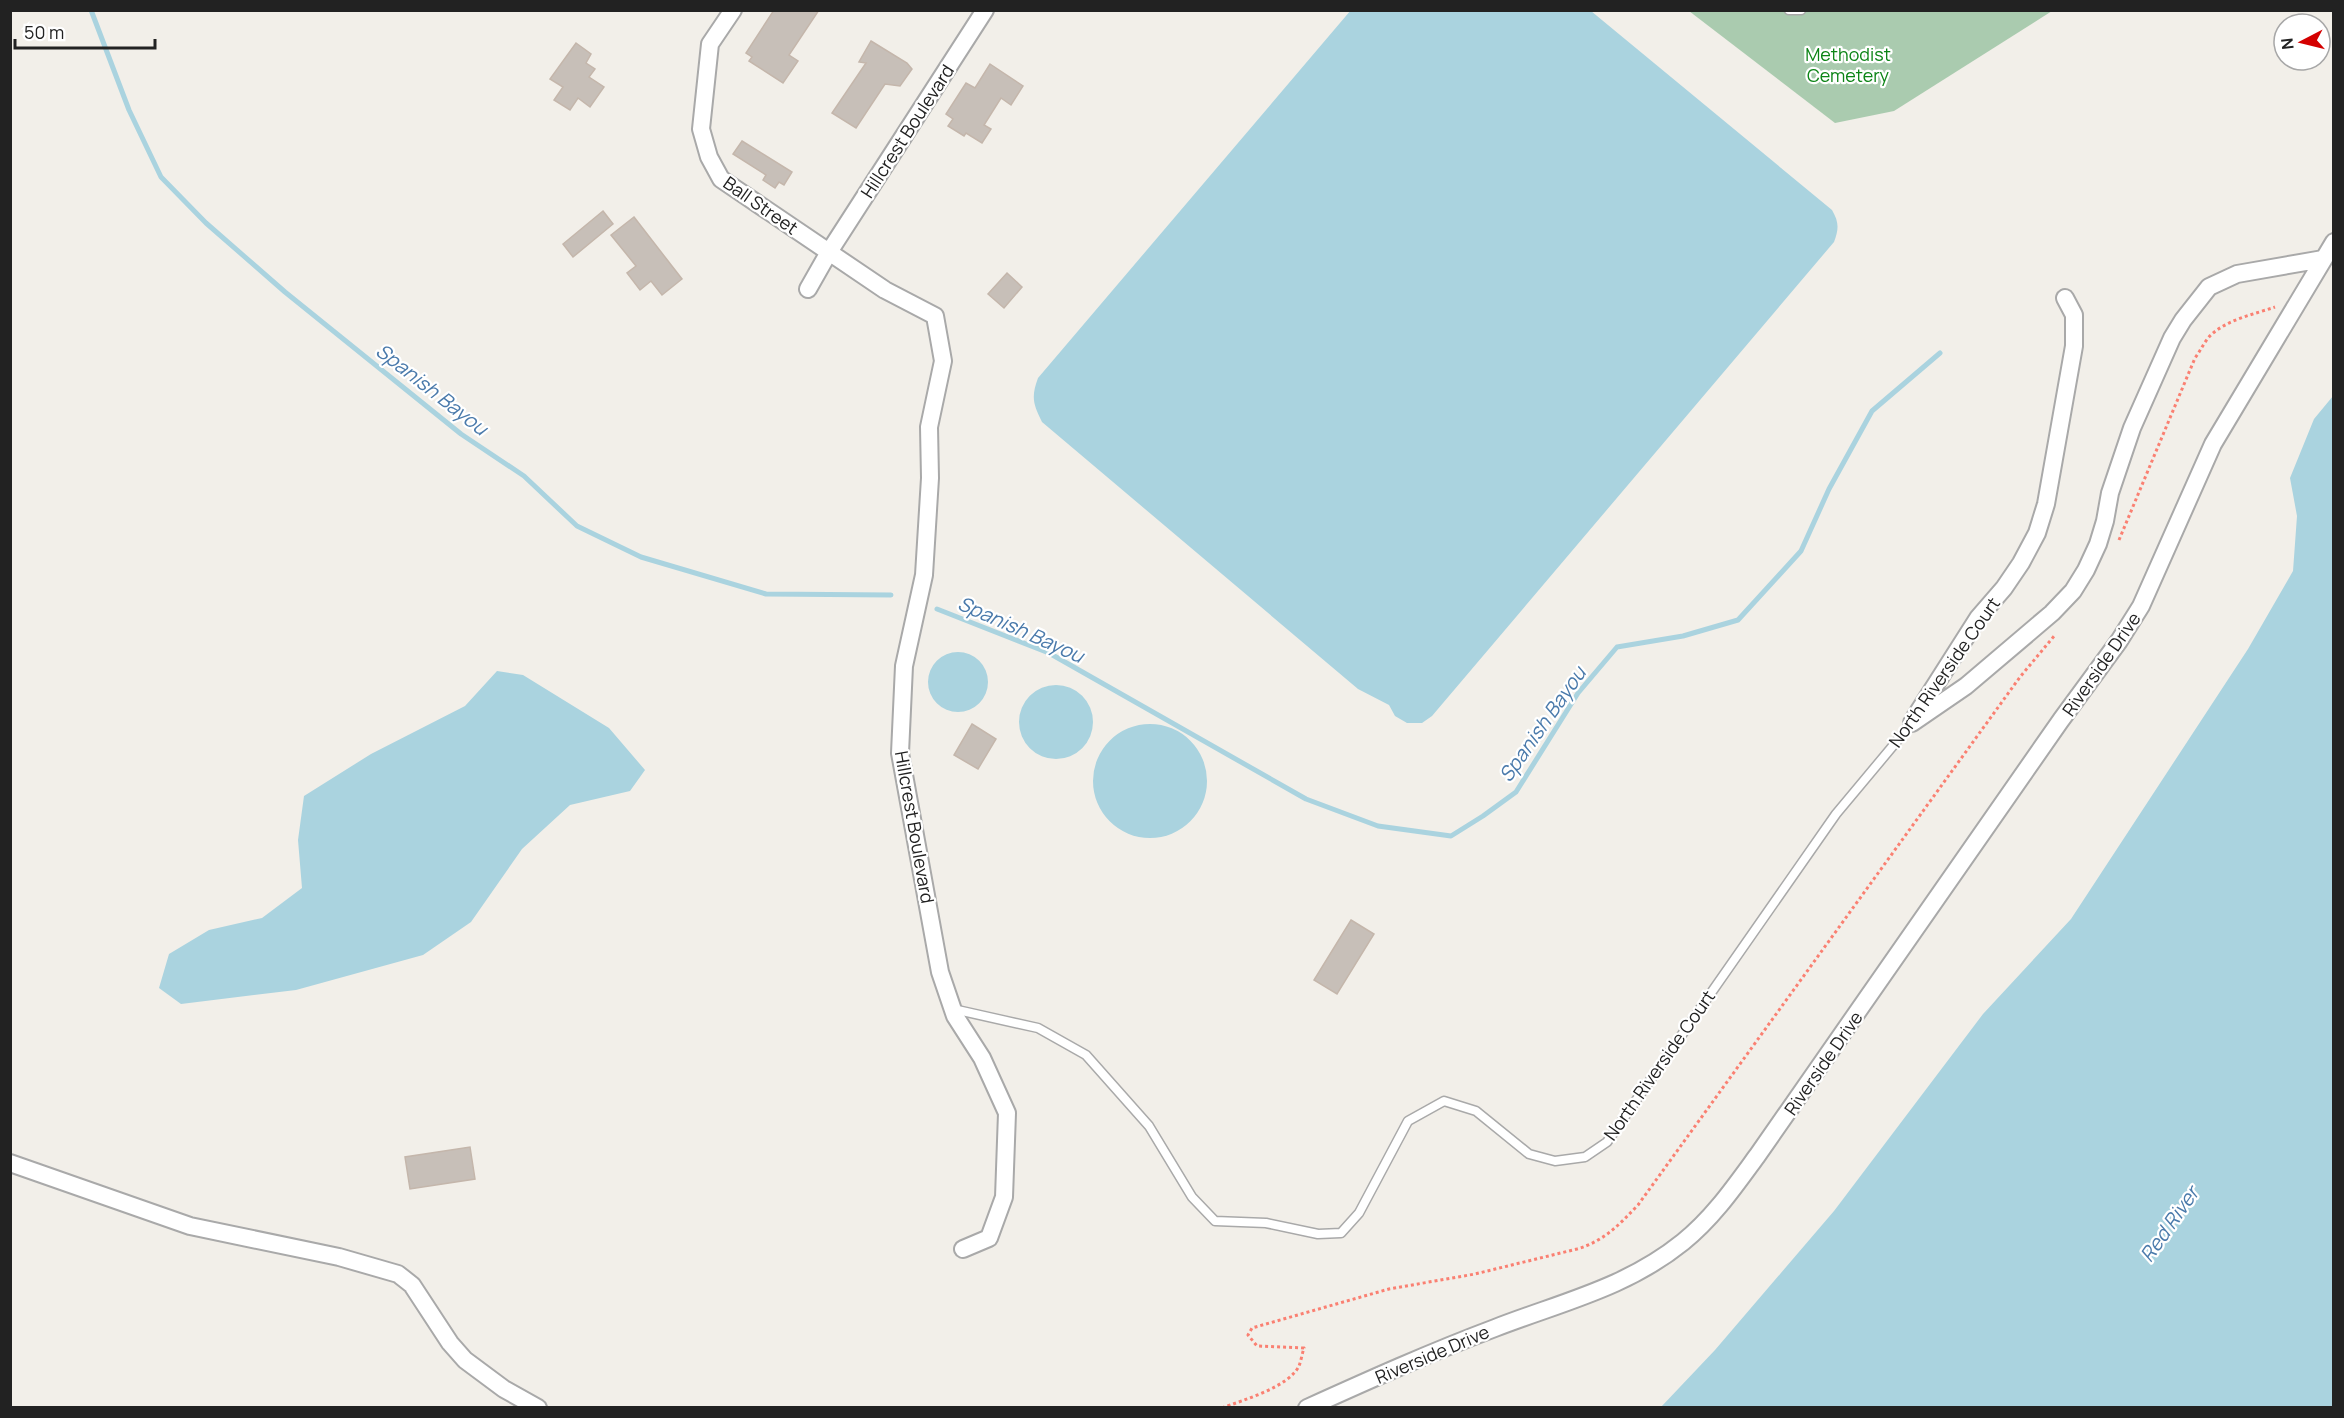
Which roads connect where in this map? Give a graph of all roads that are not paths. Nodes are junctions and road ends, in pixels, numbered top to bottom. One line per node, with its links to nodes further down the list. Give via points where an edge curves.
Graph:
1 (733, 10): 6 (street, Ball Street, via 710,44 701,129 709,157 721,179)
2 (985, 10): 6 (street, Hillcrest Boulevard)
3 (1789, 10): 4 (lane)
4 (1802, 10)
5 (2334, 242): 7 (street, Riverside Drive)
6 (829, 252): 8 (street, Hillcrest Boulevard); 11 (street, Hillcrest Boulevard, via 885,290 936,316 943,361 929,427 924,575 904,666 900,753 940,972)
7 (2323, 259): 10 (street, via 2236,274 2209,287 2182,320 2136,418 2115,476 2098,544 2073,591 1966,686); 15 (street, Riverside Drive, via 2213,444 2141,606 2119,641 1722,1203 1684,1241 1632,1277 1439,1348)
8 (808, 289)
9 (2065, 298): 10 (street, North Riverside Court, via 2074,315 2074,346 2046,504 2037,533 2021,563 1978,618)
10 (1912, 723): 11 (lane, North Riverside Court, via 1836,814 1607,1142 1585,1157 1555,1161 1529,1154 1476,1111 1444,1101 1408,1121 1359,1213 1341,1233 1318,1234 1266,1223 1215,1221 1192,1197 1149,1126 1086,1055 1038,1028)
11 (953, 1009): 13 (street, Hillcrest Boulevard, via 982,1058 1007,1113 1004,1197 989,1238)
12 (10, 1163): 14 (street, via 190,1226 339,1257 398,1274 412,1286 465,1360 504,1389)
13 (963, 1249)
14 (538, 1407)
15 (1307, 1407)

